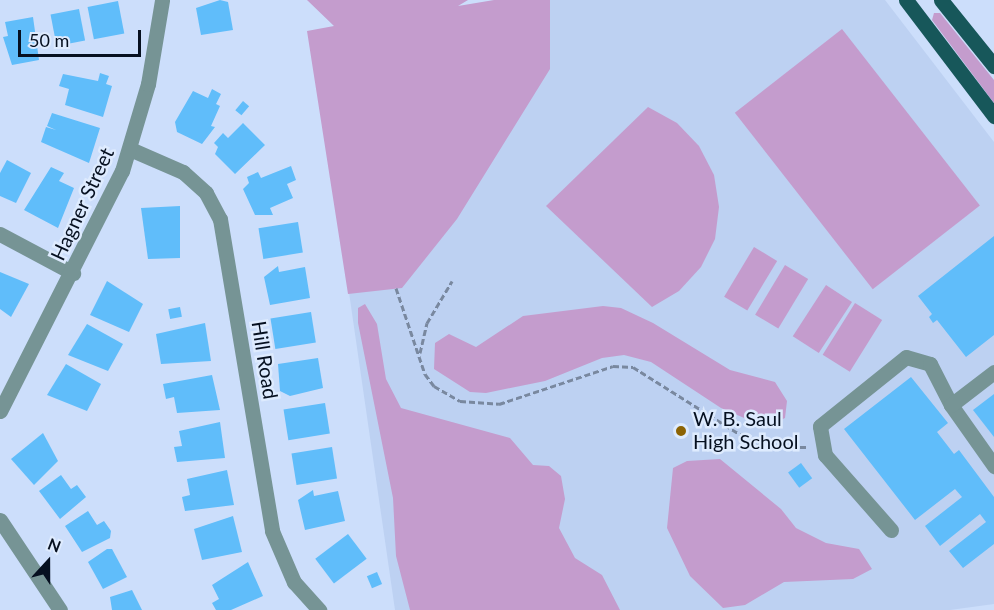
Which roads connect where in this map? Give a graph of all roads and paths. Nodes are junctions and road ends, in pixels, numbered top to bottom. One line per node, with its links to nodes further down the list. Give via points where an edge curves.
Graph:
1 (162, 0): 6 (street, Hagner Street, via 148,84)
2 (906, 0): 5 (main road)
3 (941, 0): 4 (main road)
4 (994, 66)
5 (994, 116)
6 (130, 149): 8 (street, Hagner Street); 20 (street, Hill Road, via 183,172 206,193 220,219 272,531 294,582)
7 (0, 234): 8 (street)
8 (73, 273): 14 (street, Hagner Street)
9 (453, 281): 11 (path, via 427,323)
10 (396, 288): 11 (path)
11 (420, 355): 15 (path, via 434,386 473,404 499,404 613,366 633,367 749,440 772,447)
12 (994, 372): 13 (street)
13 (951, 405): 15 (street, via 930,364 906,357 824,419 818,434); 16 (street)
14 (0, 411)
15 (820, 446): 18 (street)
16 (994, 466)
17 (0, 520): 19 (street)
18 (891, 530)
19 (60, 610)
20 (320, 610)

